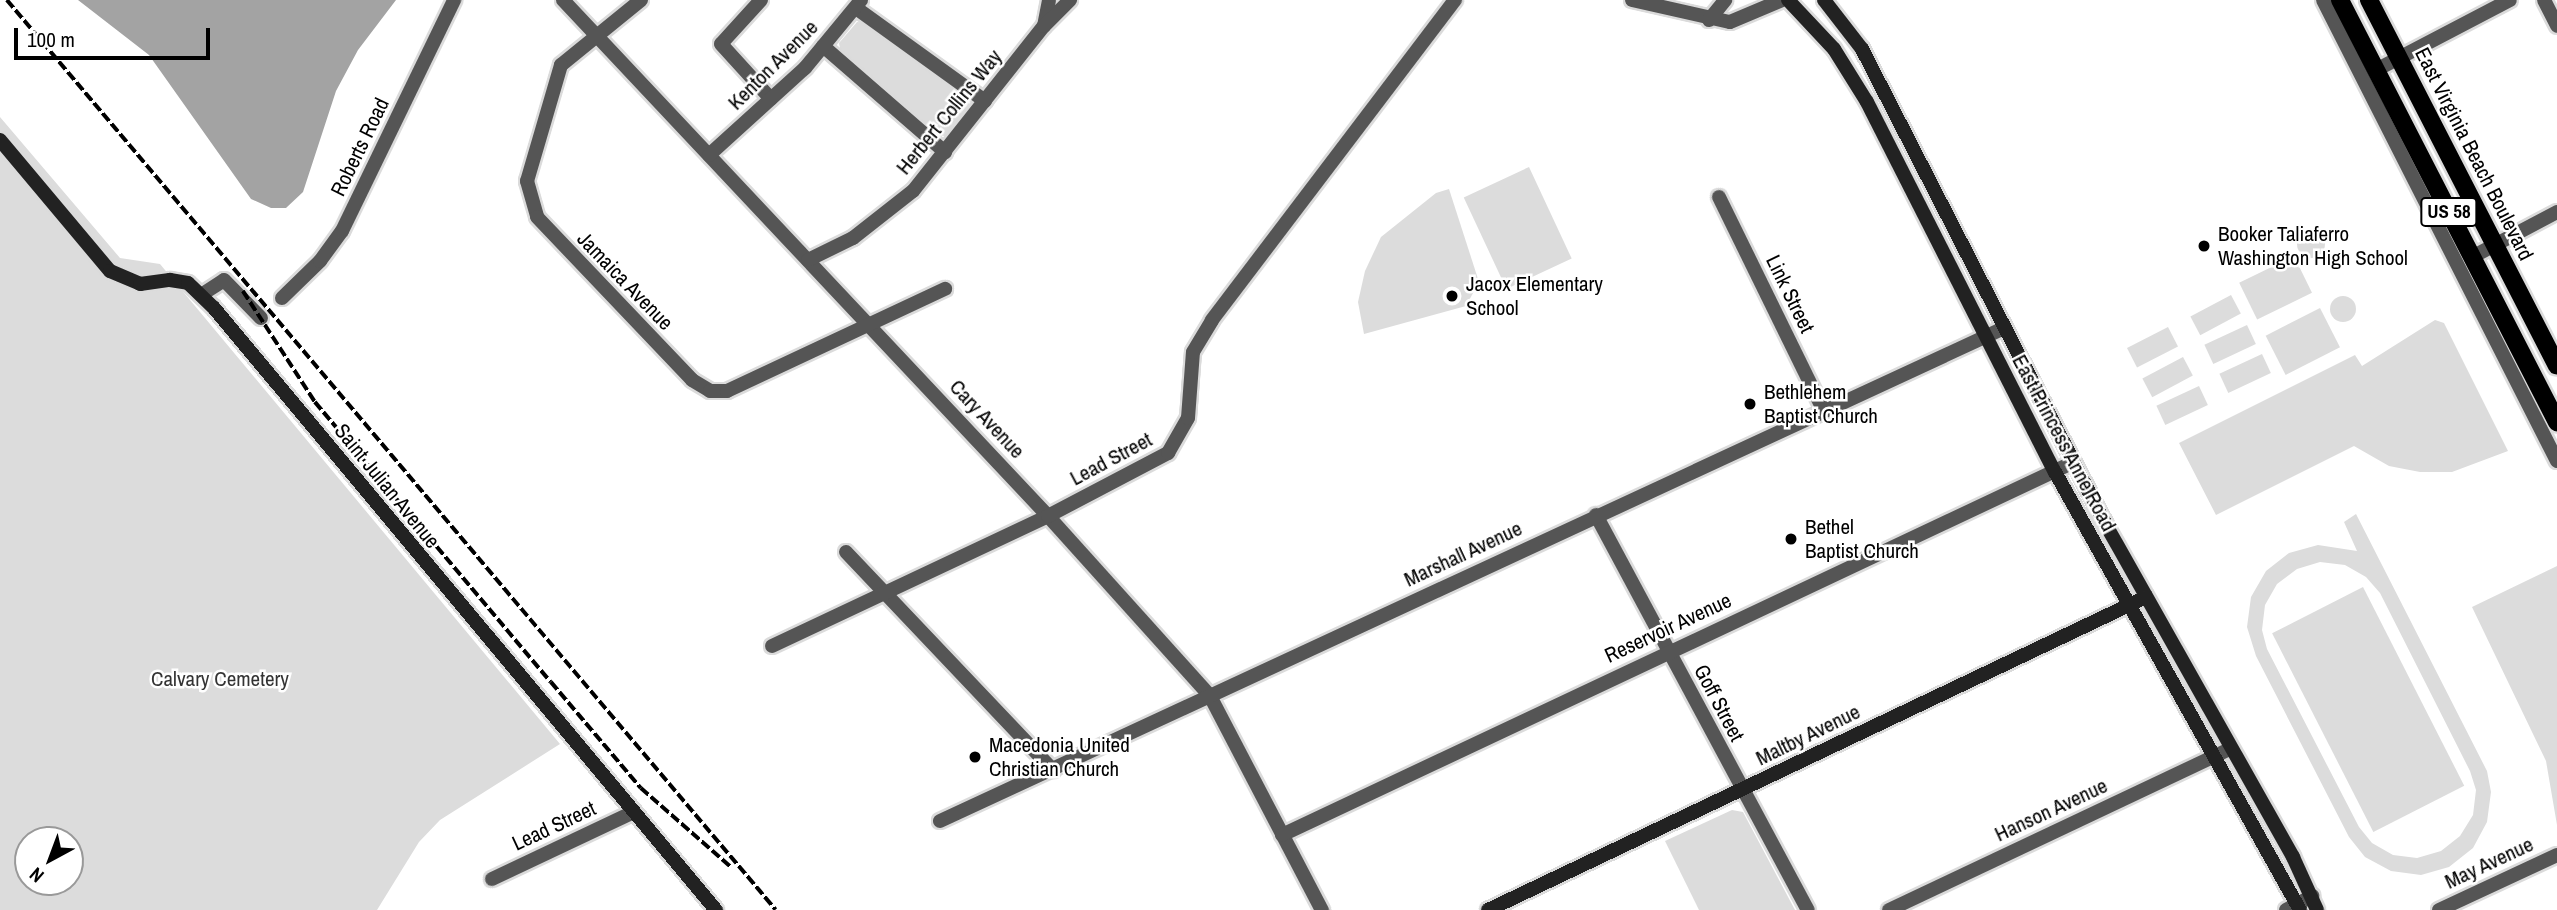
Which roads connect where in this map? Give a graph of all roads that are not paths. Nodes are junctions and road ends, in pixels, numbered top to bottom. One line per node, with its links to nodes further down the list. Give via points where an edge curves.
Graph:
1 (454, 0): 38 (street, Roberts Road, via 342,231)
2 (563, 0): 22 (street, Cary Avenue)
3 (642, 0): 22 (street, Jamaica Avenue)
4 (761, 0): 26 (street, via 721,44)
5 (1049, 0): 20 (street, Herbert Collins Way)
6 (1070, 0): 20 (street, Herbert Collins Way)
7 (1455, 0): 51 (street, Lead Street, via 1212,320 1194,352 1188,418 1168,453)
8 (1632, 0): 19 (street)
9 (1725, 0): 19 (street)
10 (1782, 0): 19 (street, via 1745,19)
11 (1788, 0): 42 (main road, East Princess Anne Road, via 1834,49 1867,103)
12 (1824, 0): 41 (main road, East Princess Anne Road, via 1862,49)
13 (2323, 0): 47 (street)
14 (2340, 0): 25 (main road, US 58)
15 (2369, 0): 24 (main road, East Virginia Beach Boulevard / US 58)
16 (2510, 0): 24 (street)
17 (2544, 0): 21 (street)
18 (859, 4): 23 (street, Kenton Avenue); 27 (street)
19 (1709, 20)
20 (1044, 26): 27 (street, Herbert Collins Way)
21 (2557, 26)
22 (596, 37): 30 (street, Cary Avenue); 40 (street, Jamaica Avenue, via 561,65 527,181 537,218 561,246 692,380 710,391 727,391)
23 (823, 46): 26 (street, Kenton Avenue); 29 (street)
24 (2399, 58): 25 (street); 33 (main road, East Virginia Beach Boulevard / US 58)
25 (2376, 70): 34 (main road, US 58)
26 (771, 99): 30 (street, Kenton Avenue)
27 (985, 101): 29 (street, Herbert Collins Way)
28 (0, 140): 37 (main road, Saint Julian Avenue, via 110,271 140,284 178,280)
29 (945, 152): 35 (street, Herbert Collins Way, via 913,191 853,238)
30 (709, 155): 35 (street, Cary Avenue)
31 (1719, 197): 45 (street, Link Street)
32 (2557, 212): 33 (street)
33 (2494, 245): 34 (street); 43 (main road, East Virginia Beach Boulevard / US 58)
34 (2472, 257): 44 (main road, US 58)
35 (808, 260): 40 (street, Cary Avenue)
36 (945, 289): 40 (street, Jamaica Avenue)
37 (201, 295): 39 (street, via 224,280); 63 (main road, Saint Julian Avenue)
38 (282, 298)
39 (261, 318)
40 (869, 325): 51 (street, Cary Avenue)
41 (2004, 328): 42 (street, Marshall Avenue); 48 (main road, East Princess Anne Road)
42 (1983, 334): 45 (street, Marshall Avenue); 49 (main road, East Princess Anne Road)
43 (2557, 366)
44 (2550, 394): 46 (main road, US 58)
45 (1823, 409): 50 (street, Marshall Avenue)
46 (2557, 423)
47 (2557, 461)
48 (2074, 462): 49 (street, Reservoir Avenue); 54 (main road, East Princess Anne Road)
49 (2055, 472): 55 (main road, East Princess Anne Road); 57 (street, Reservoir Avenue)
50 (1596, 514): 57 (street, Goff Street); 58 (street, Marshall Avenue)
51 (1048, 516): 53 (street, Lead Street); 58 (street, Cary Avenue)
52 (846, 552): 53 (street)
53 (885, 592): 56 (street, Lead Street); 61 (street)
54 (2146, 597): 55 (main road, Maltby Avenue); 59 (main road, East Princess Anne Road)
55 (2127, 606): 60 (main road, East Princess Anne Road); 62 (main road, Maltby Avenue)
56 (772, 646)
57 (1668, 651): 62 (street, Goff Street); 65 (street, Reservoir Avenue)
58 (1210, 696): 61 (street, Marshall Avenue); 65 (street, Cary Avenue)
59 (2231, 748): 60 (street, Hanson Avenue); 68 (main road, East Princess Anne Road)
60 (2212, 757): 69 (main road, East Princess Anne Road); 74 (street, Hanson Avenue)
61 (1053, 770): 64 (street, Marshall Avenue)
62 (1741, 790): 72 (main road, Maltby Avenue); 73 (street, Goff Street)
63 (634, 812): 67 (street, Lead Street); 70 (main road, Saint Julian Avenue)
64 (940, 821)
65 (1282, 835): 71 (street, Cary Avenue)
66 (2557, 855): 75 (street, May Avenue)
67 (492, 879)
68 (2314, 903): 69 (street)
69 (2294, 908)
70 (716, 910)
71 (1322, 910)
72 (1488, 910)
73 (1808, 910)
74 (1889, 910)
75 (2439, 910)

